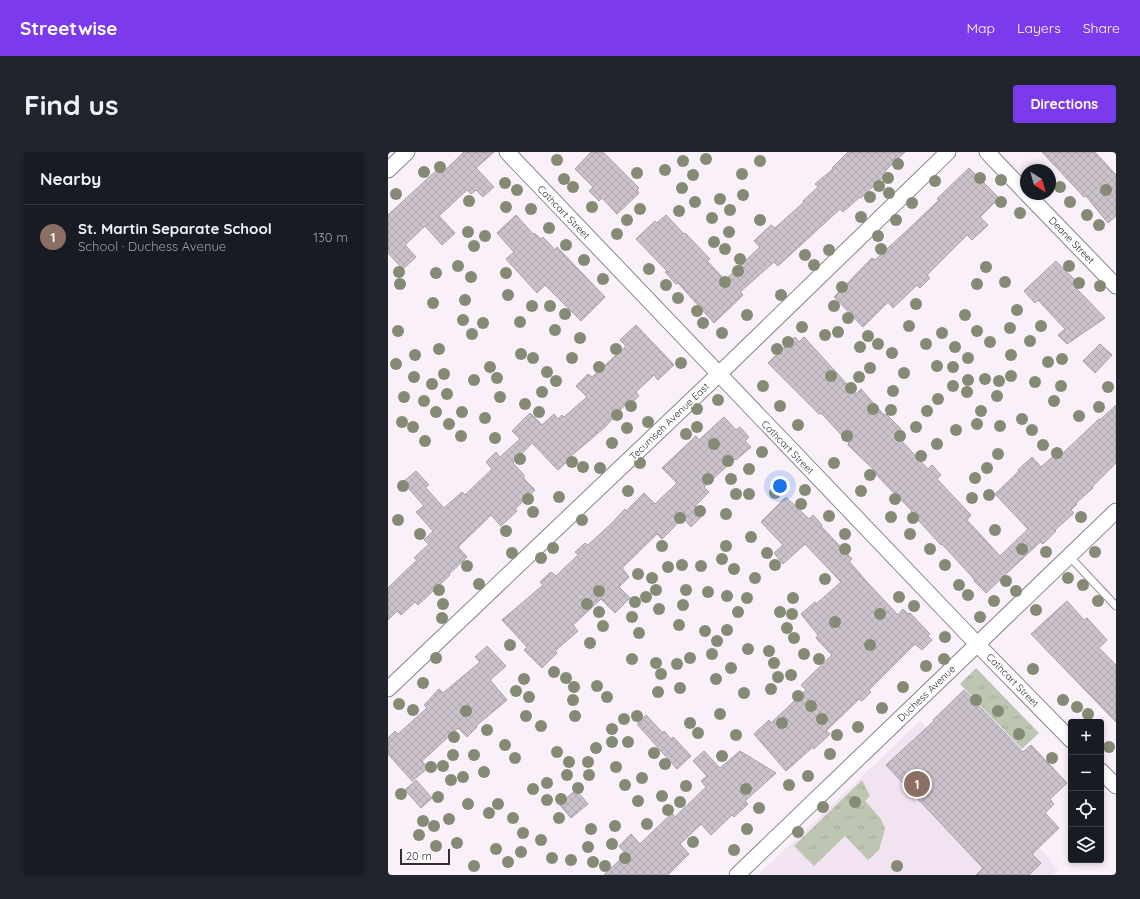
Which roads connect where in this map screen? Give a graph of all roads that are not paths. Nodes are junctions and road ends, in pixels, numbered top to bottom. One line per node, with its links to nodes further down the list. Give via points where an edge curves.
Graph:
1 (407, 152): 5 (street)
2 (507, 152): 9 (street, Cathcart Street)
3 (948, 152): 9 (street, Tecumseh Avenue East)
4 (987, 152): 6 (street, Deane Street)
5 (388, 170)
6 (1020, 186)
7 (1034, 200): 8 (street, Deane Street)
8 (1116, 286)
9 (719, 374): 13 (street, Cathcart Street); 14 (street, Tecumseh Avenue East)
10 (1116, 511): 11 (street, Duchess Avenue)
11 (1069, 556): 12 (lane); 13 (street, Duchess Avenue)
12 (1116, 606)
13 (977, 644): 15 (street, Cathcart Street); 18 (street, Duchess Avenue)
14 (388, 689)
15 (1068, 737)
16 (1104, 774): 17 (street)
17 (1116, 786)
18 (737, 875)

